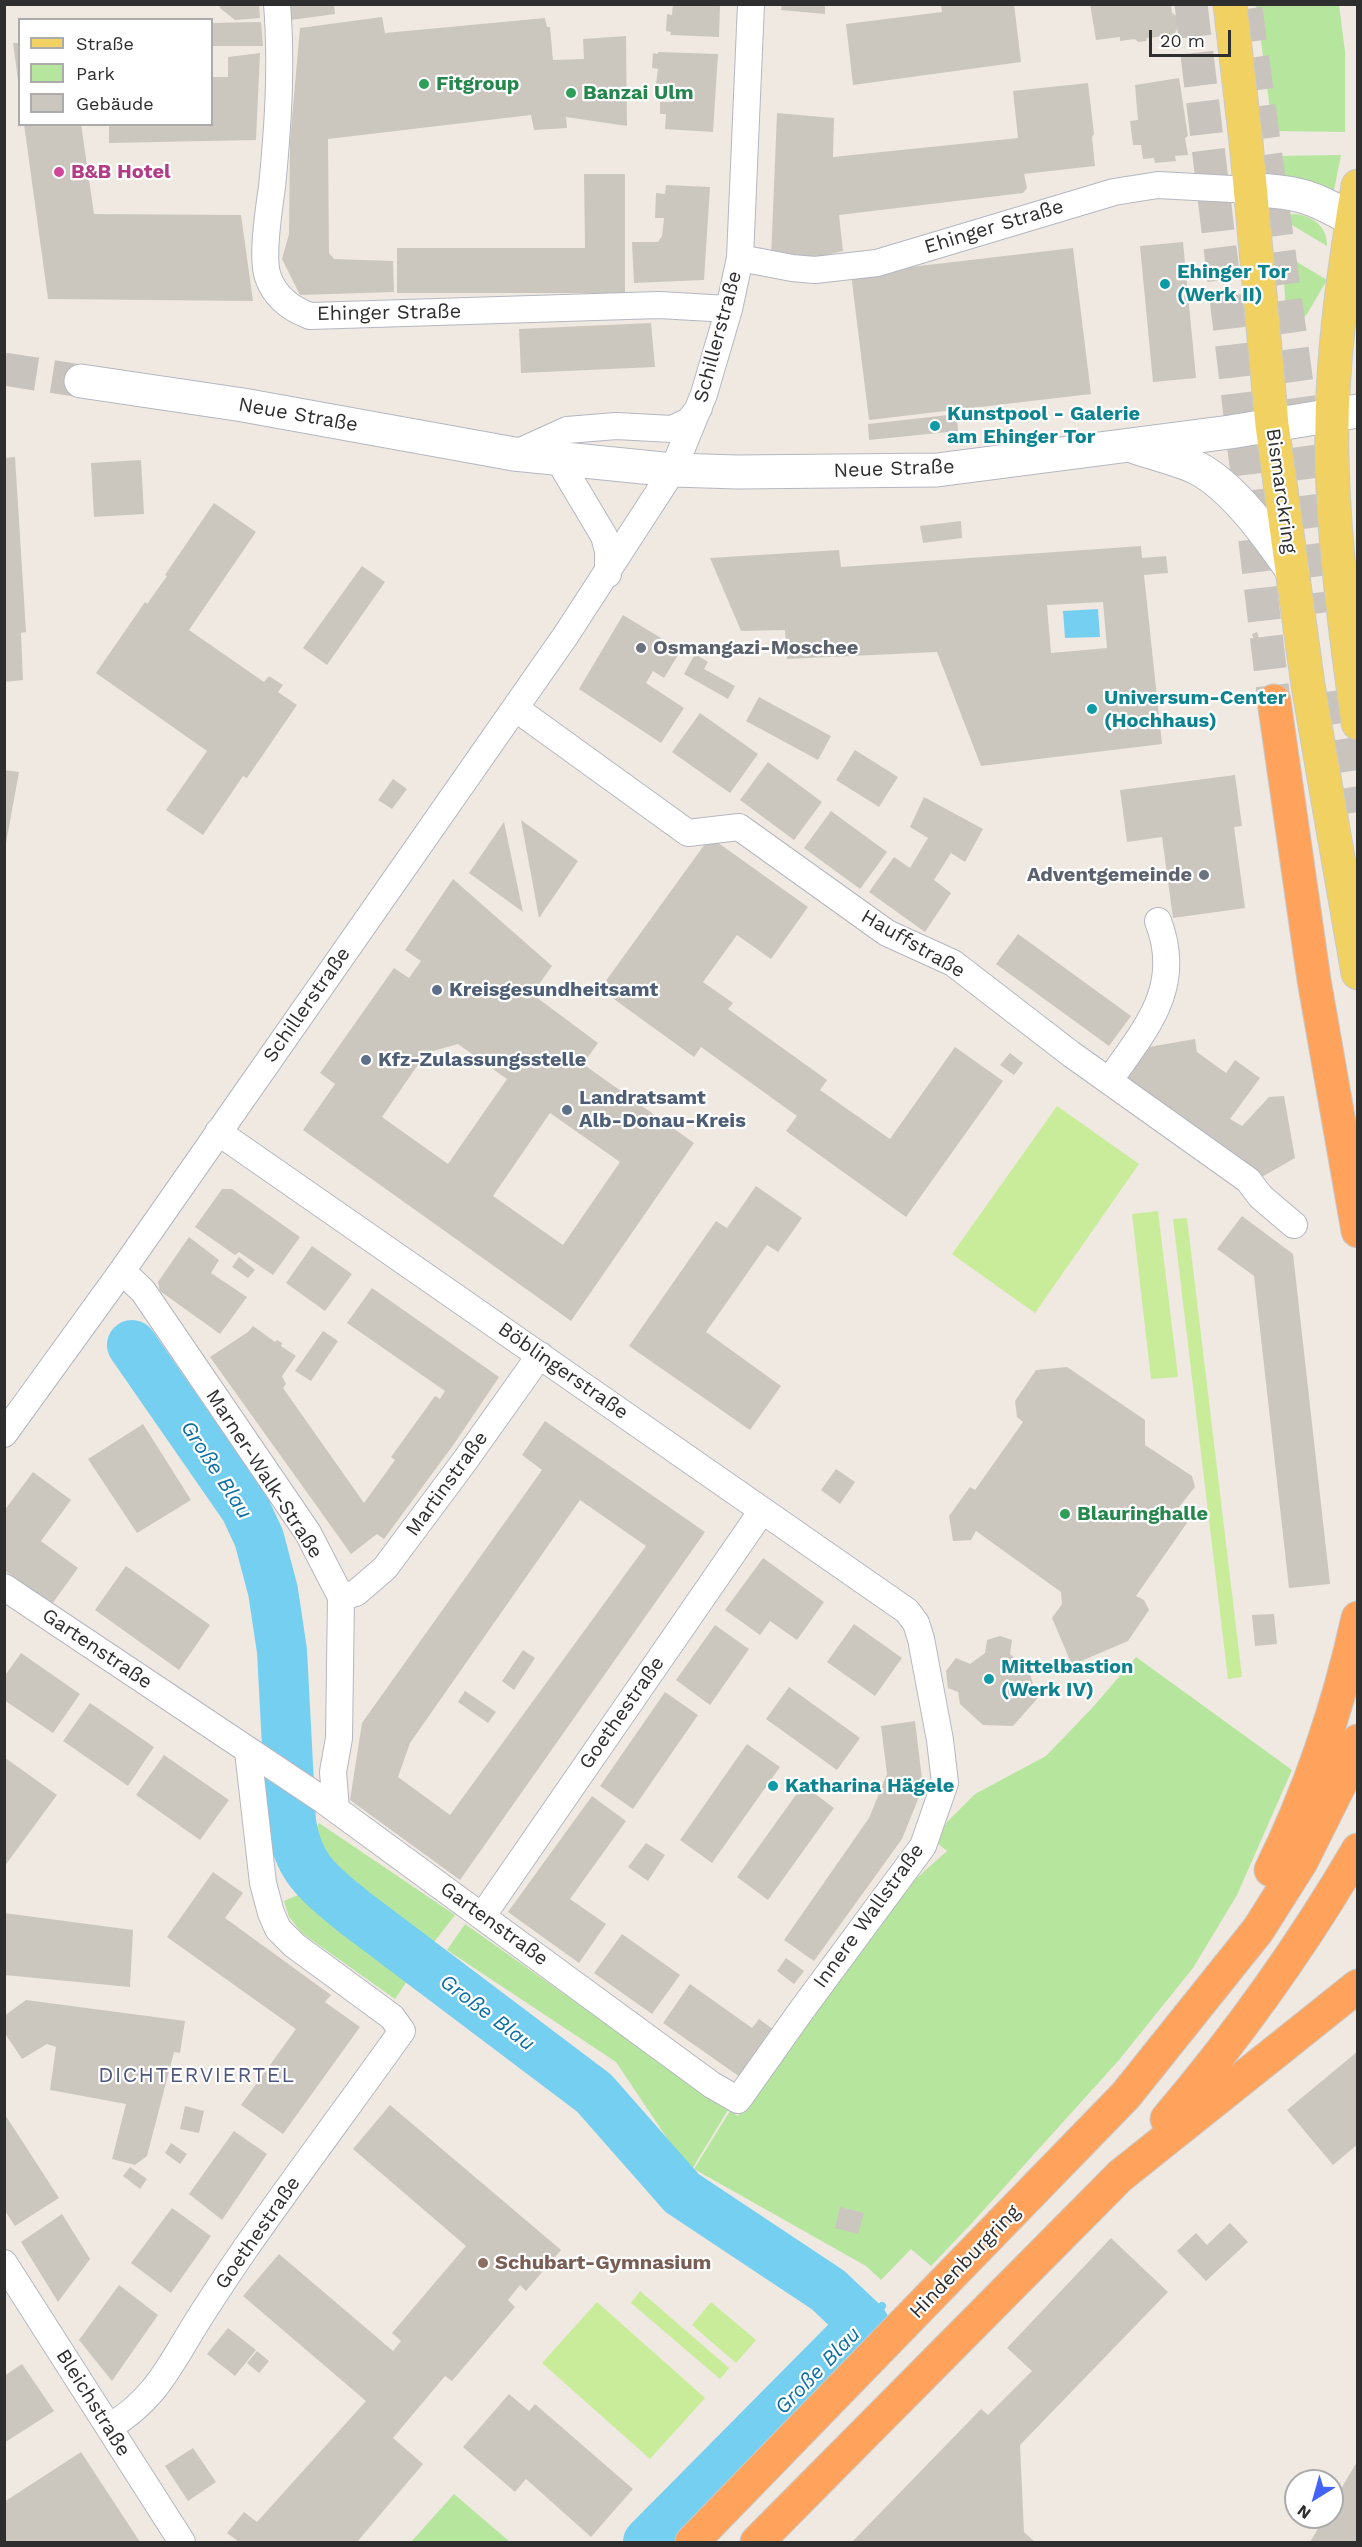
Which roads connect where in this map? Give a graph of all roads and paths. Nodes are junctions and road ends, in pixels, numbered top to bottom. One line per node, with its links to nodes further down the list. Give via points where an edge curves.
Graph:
1 (277, 4): 8 (street, Ehinger Straße, via 281,50 266,226 267,276 290,309 310,316 648,306)
2 (751, 4): 7 (street, Schillerstraße)
3 (1230, 4): 5 (main road, Bismarckring)
4 (1358, 186): 6 (main road)
5 (1250, 190): 6 (main road, via 1304,195); 7 (street, Ehinger Straße, via 1158,186 1114,192 878,263 815,270); 12 (main road, Bismarckring)
6 (1355, 222): 11 (main road, via 1342,278)
7 (740, 258): 8 (street, Schillerstraße)
8 (729, 309): 10 (street, Schillerstraße)
9 (79, 372): 14 (main road, Neue Straße)
10 (699, 408): 14 (street, via 689,421 672,429 616,426 567,430); 16 (street, Schillerstraße)
11 (1345, 412): 12 (main road, Neue Straße); 21 (main road, via 1332,459)
12 (1272, 425): 13 (main road, Neue Straße); 17 (main road, Bismarckring)
13 (1127, 444): 16 (main road, Neue Straße, via 937,470); 17 (main road, via 1197,468 1218,484 1261,527)
14 (514, 454): 15 (main road, Neue Straße)
15 (558, 459): 16 (main road, Neue Straße); 18 (street, via 604,536)
16 (674, 470): 18 (street, Schillerstraße)
17 (1292, 570): 23 (main road, Bismarckring)
18 (608, 574): 20 (street, Schillerstraße)
19 (1274, 701): 27 (highway, via 1314,980)
20 (515, 708): 24 (street, Hauffstraße, via 688,833 739,827 887,933 953,963); 25 (street, Schillerstraße)
21 (1358, 723)
22 (1158, 921): 24 (street, via 1166,940 1167,960 1161,1002)
23 (1358, 974)
24 (1109, 1082): 26 (street, Hauffstraße, via 1248,1180 1261,1197)
25 (218, 1132): 28 (street, Schillerstraße); 29 (street, Böblingerstraße)
26 (1294, 1225)
27 (1358, 1232)
28 (122, 1270): 30 (street, Schillerstraße); 33 (street, Marner-Walk-Straße, via 143,1291 308,1533)
29 (540, 1355): 31 (street, Böblingerstraße); 33 (street, Martinstraße, via 385,1568 356,1593)
30 (4, 1434)
31 (762, 1511): 34 (street, Böblingerstraße); 40 (street, Goethestraße)
32 (4, 1587): 37 (street, Gartenstraße)
33 (340, 1597): 38 (street, Marner-Walk-Straße, via 339,1738)
34 (907, 1611): 43 (street, Innere Wallstraße, via 921,1640 945,1783 923,1846)
35 (1358, 1618): 41 (highway, via 1323,1743 1291,1829)
36 (1358, 1741): 41 (highway, via 1301,1862 1258,1930)
37 (255, 1755): 38 (street, Gartenstraße); 46 (street, Goethestraße, via 263,1883 278,1929 392,2017 402,2031 245,2250 167,2373 146,2400)
38 (330, 1804): 40 (street, Gartenstraße)
39 (1358, 1850): 44 (highway, via 1262,2000)
40 (483, 1915): 43 (street, Gartenstraße, via 712,2085)
41 (1225, 1970): 48 (highway, Hindenburgring, via 1126,2095)
42 (1358, 1986): 44 (highway)
43 (738, 2100)
44 (1120, 2176): 49 (highway)
45 (4, 2263): 46 (street, Bleichstraße)
46 (109, 2427): 47 (street, Bleichstraße)
47 (182, 2542)
48 (692, 2542)
49 (757, 2542)

